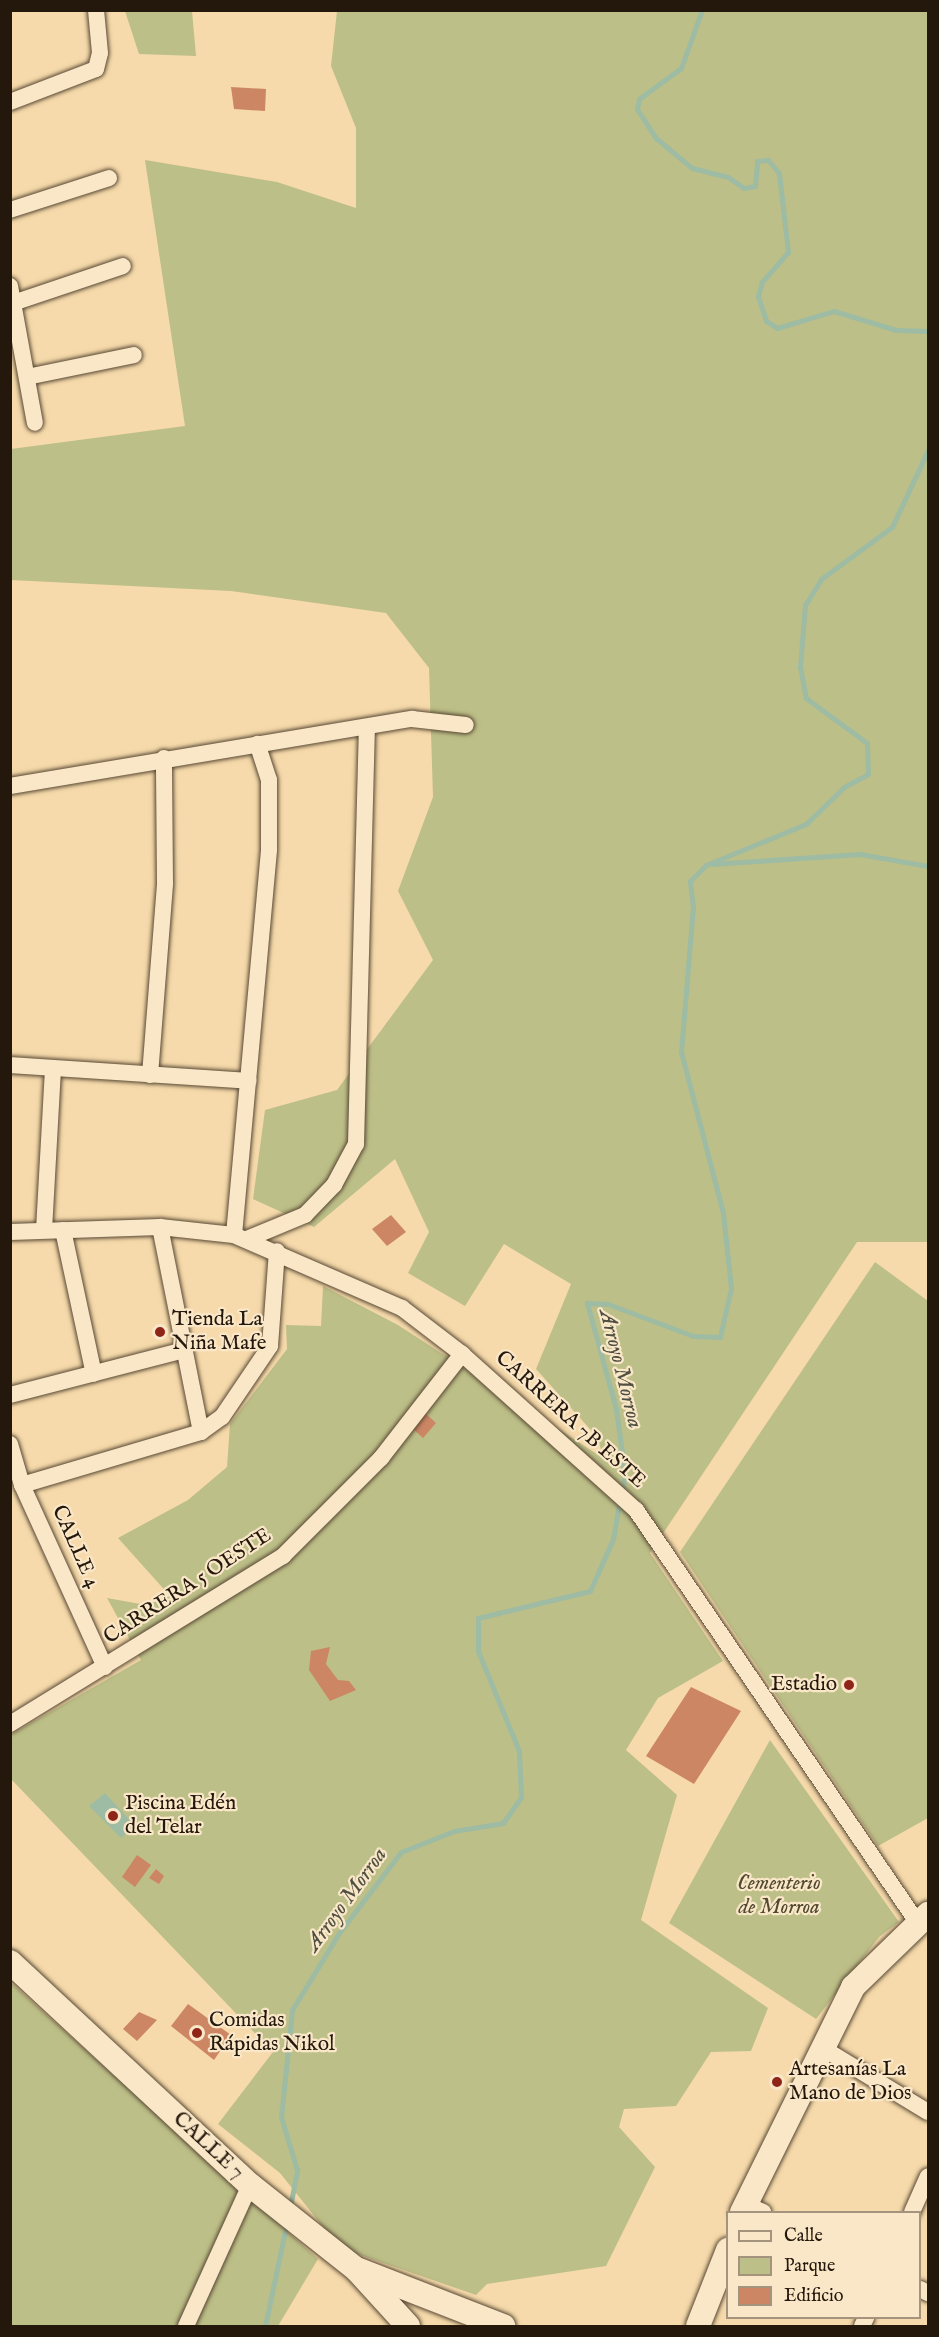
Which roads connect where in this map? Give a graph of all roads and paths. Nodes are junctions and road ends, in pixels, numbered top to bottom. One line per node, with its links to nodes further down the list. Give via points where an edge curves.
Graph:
1 (96, 10): 2 (street, via 100,53 96,69)
2 (10, 102)
3 (109, 178): 4 (street)
4 (10, 210)
5 (123, 266): 6 (street)
6 (11, 298): 8 (street)
7 (134, 355): 8 (street)
8 (27, 377): 9 (street)
9 (35, 423)
10 (466, 724): 11 (street, via 412,719)
11 (367, 727): 12 (street); 23 (street, via 356,1144 334,1185 305,1215)
12 (257, 744): 13 (street); 18 (street, via 269,780 270,807)
13 (164, 758): 14 (street); 17 (street, via 165,883)
14 (10, 786)
15 (10, 1065): 16 (street)
16 (53, 1070): 17 (street); 20 (street)
17 (150, 1075): 18 (street)
18 (248, 1081): 23 (street)
19 (160, 1227): 21 (street, CARRERA 7B ESTE); 23 (street, CARRERA 7B ESTE); 25 (street)
20 (44, 1230): 21 (street, CARRERA 7B ESTE); 22 (street, CARRERA 7B ESTE)
21 (63, 1230): 27 (street)
22 (10, 1232)
23 (241, 1237): 24 (street, CARRERA 7B ESTE)
24 (277, 1251): 26 (street, CARRERA 7B ESTE, via 402,1308); 29 (street, via 270,1346 222,1417)
25 (184, 1350): 27 (street); 29 (street)
26 (462, 1353): 33 (street, CARRERA 5 OESTE, via 381,1458 283,1556); 35 (street, CARRERA 7B ESTE, via 636,1510)
27 (94, 1374): 28 (street)
28 (10, 1395)
29 (201, 1432): 32 (street)
30 (10, 1444): 31 (street, CALLE 4)
31 (12, 1463): 32 (street, CALLE 4)
32 (22, 1485): 33 (street, CALLE 4)
33 (105, 1667): 34 (street, CARRERA 5 OESTE)
34 (11, 1722)
35 (922, 1918): 37 (street, via 854,1987)
36 (10, 1962): 40 (street, CALLE 7)
37 (821, 2047): 38 (street); 41 (street)
38 (928, 2112)
39 (928, 2176): 42 (street)
40 (250, 2185): 44 (street, CALLE 7); 45 (street)
41 (750, 2210)
42 (912, 2211)
43 (726, 2255): 48 (street)
44 (356, 2269): 46 (street, CALLE 7); 47 (street)
45 (186, 2326)
46 (408, 2326)
47 (503, 2326)
48 (698, 2326)

